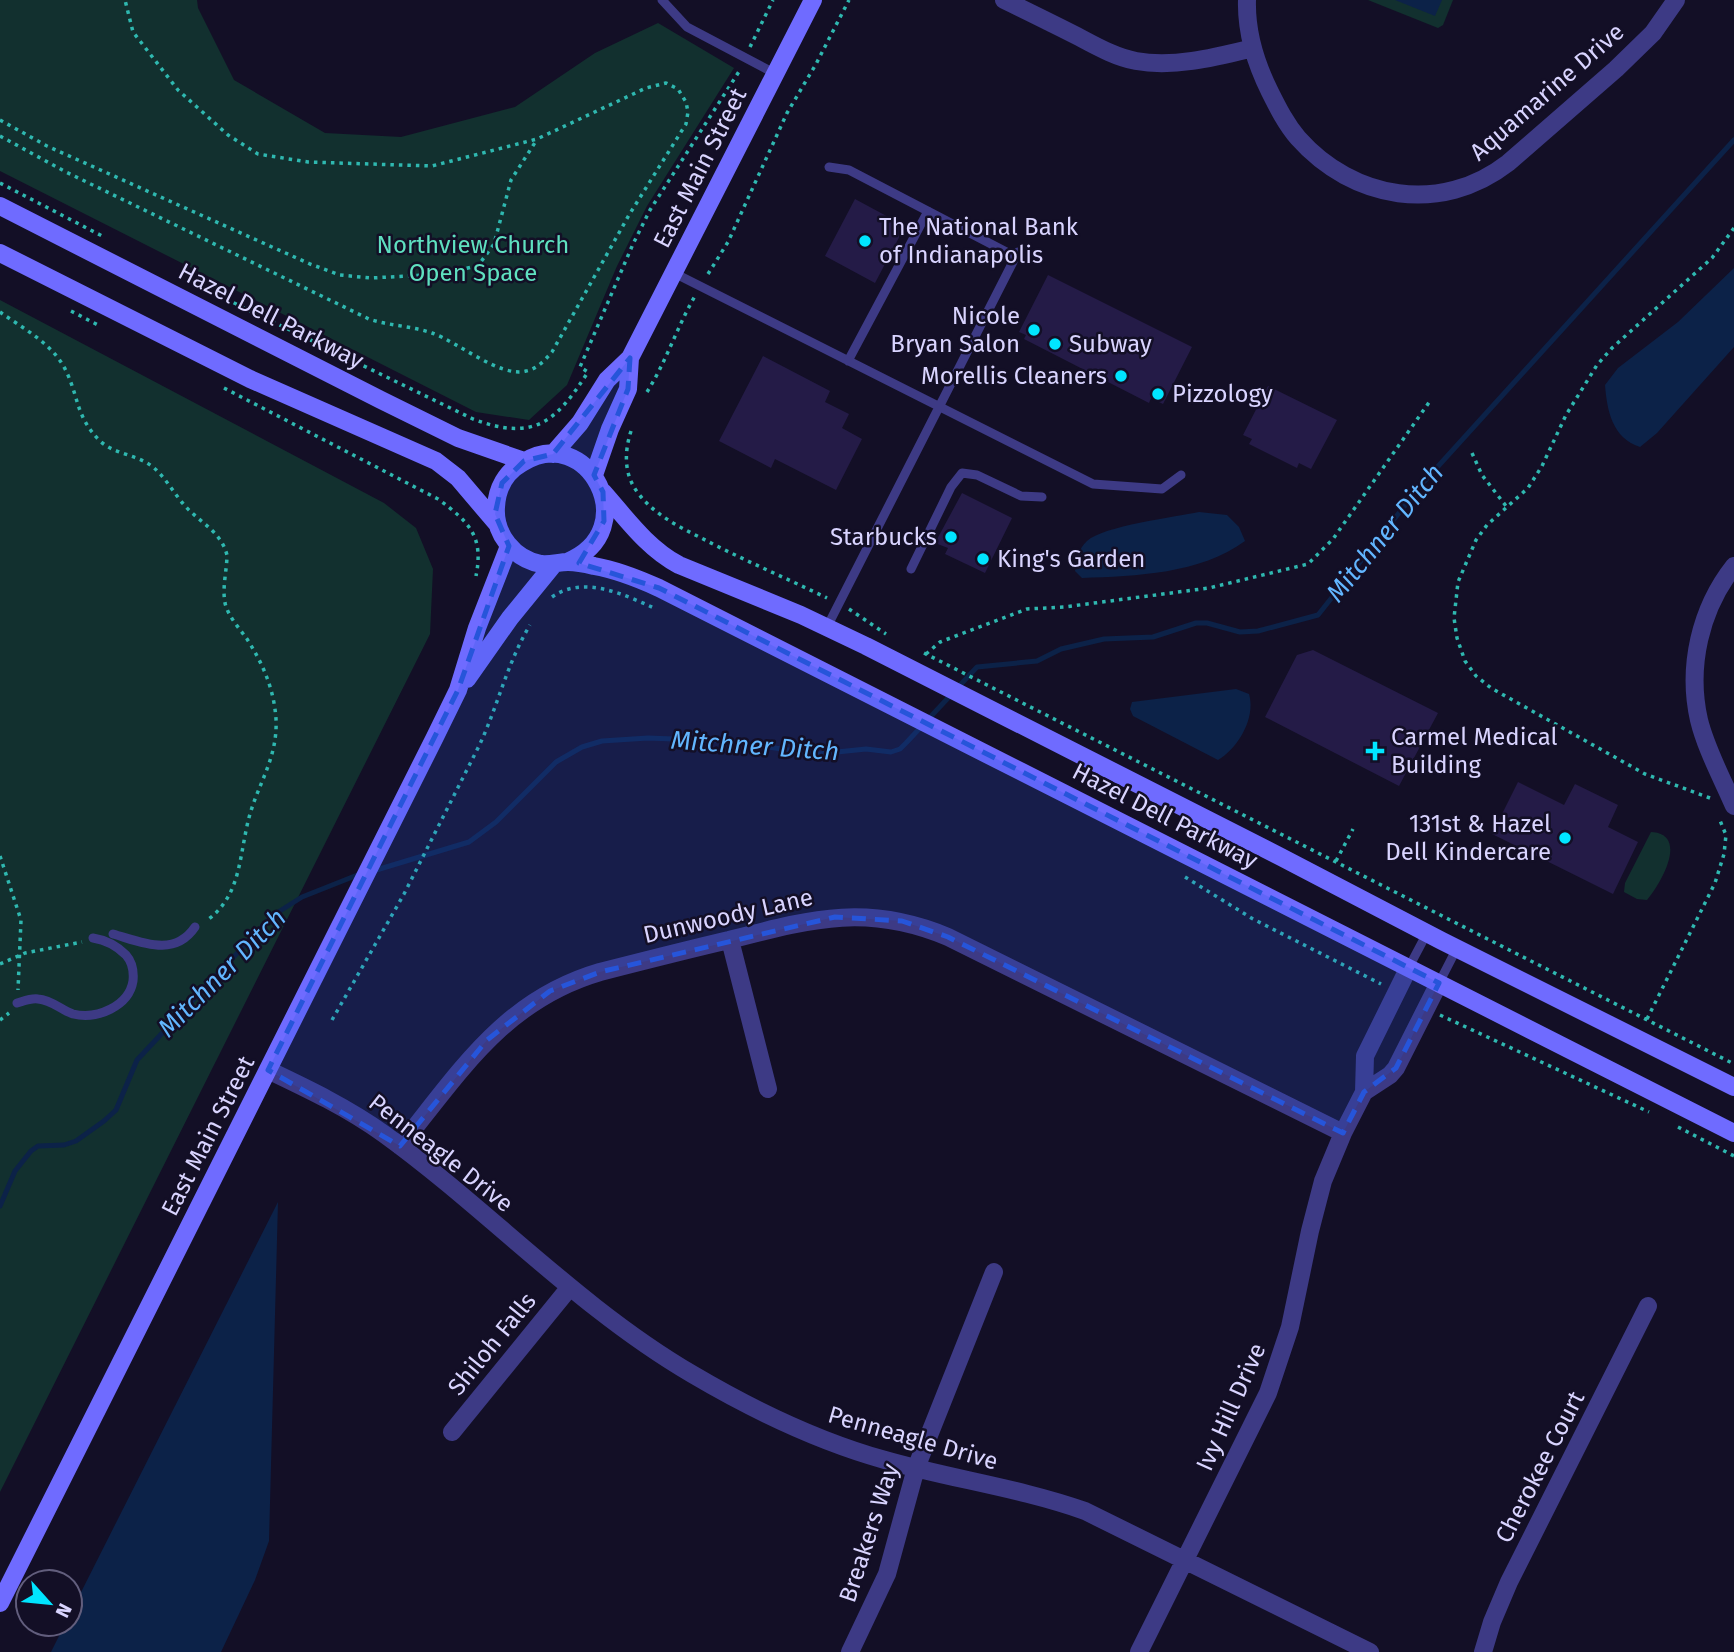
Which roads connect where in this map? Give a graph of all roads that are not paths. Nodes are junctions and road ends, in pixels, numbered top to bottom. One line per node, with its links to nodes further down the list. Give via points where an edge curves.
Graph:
1 (662, 0): 7 (lane, via 687,26)
2 (813, 0): 7 (main road, East Main Street)
3 (1004, 0): 6 (street, via 1117,56 1138,61 1188,61)
4 (1248, 0): 6 (street, Aquamarine Drive)
5 (1676, 0): 6 (street, Aquamarine Drive, via 1653,33 1508,163 1489,178 1433,196 1380,190 1317,155 1283,116)
6 (1253, 48)
7 (776, 74): 12 (main road, East Main Street)
8 (829, 167): 10 (lane, via 849,170)
9 (0, 206): 17 (main road, Hazel Dell Parkway, via 458,438)
10 (928, 211): 14 (lane); 15 (lane, via 1017,255)
11 (0, 253): 22 (main road, via 260,384 427,456 458,478)
12 (674, 273): 13 (main road, East Main Street); 14 (lane)
13 (630, 358): 16 (main road, East Main Street, via 607,380 580,423); 18 (main road, East Main Street, via 628,389)
14 (848, 361): 15 (lane)
15 (938, 406): 19 (lane, via 1093,484 1162,489); 27 (lane)
16 (553, 454): 17 (main road); 18 (main road, via 571,458)
17 (524, 461): 22 (main road, via 502,483 496,504)
18 (594, 475): 20 (main road)
19 (1181, 475)
20 (603, 492): 24 (main road, via 605,511 597,538 584,553); 27 (main road, Hazel Dell Parkway, via 669,560)
21 (1042, 497): 26 (lane, via 1021,496 977,475 962,473)
22 (498, 525): 23 (main road)
23 (509, 546): 24 (main road, via 530,560); 28 (main road, East Main Street)
24 (561, 563): 28 (main road, East Main Street, via 515,611); 36 (main road, Hazel Dell Parkway, via 631,575)
25 (1734, 566): 29 (street, via 1711,603 1700,635 1695,687 1699,720)
26 (911, 569)
27 (827, 627): 31 (main road, Hazel Dell Parkway)
28 (458, 690): 39 (main road, East Main Street)
29 (1734, 806)
30 (195, 927): 32 (lane, via 168,945)
31 (1427, 933): 35 (main road, Hazel Dell Parkway); 36 (lane)
32 (113, 934)
33 (93, 938): 38 (lane, via 115,946 132,963 132,987 120,1003 108,1011 84,1015 39,999)
34 (730, 940): 41 (street); 44 (street, Dunwoody Lane, via 800,921 835,917 916,925); 45 (street, Dunwoody Lane, via 586,976 533,1001 487,1040)
35 (1457, 948): 37 (lane); 40 (main road, Hazel Dell Parkway)
36 (1409, 967): 37 (main road, Hazel Dell Parkway); 42 (street, Ivy Hill Drive, via 1365,1055)
37 (1439, 983): 42 (street, Ivy Hill Drive, via 1396,1068); 43 (main road, Hazel Dell Parkway)
38 (17, 1003)
39 (268, 1070): 45 (street, Penneagle Drive, via 326,1099); 52 (main road, East Main Street)
40 (1734, 1087)
41 (768, 1089)
42 (1364, 1092): 44 (street, Ivy Hill Drive)
43 (1734, 1132)
44 (1343, 1133): 51 (street, Ivy Hill Drive, via 1317,1204 1276,1371)
45 (400, 1146): 47 (street, Penneagle Drive)
46 (994, 1272): 50 (street, Breakers Way)
47 (570, 1287): 49 (street, Shiloh Falls); 50 (street, Penneagle Drive, via 663,1356 740,1401 840,1445)
48 (1648, 1307): 56 (street, Cherokee Court, via 1508,1582)
49 (452, 1432)
50 (916, 1468): 51 (street, Penneagle Drive, via 1070,1506); 53 (street, Breakers Way, via 887,1574)
51 (1186, 1559): 54 (street, Ivy Hill Drive); 55 (street, Penneagle Drive)
52 (0, 1603)
53 (850, 1652)
54 (1139, 1652)
55 (1370, 1652)
56 (1483, 1652)

